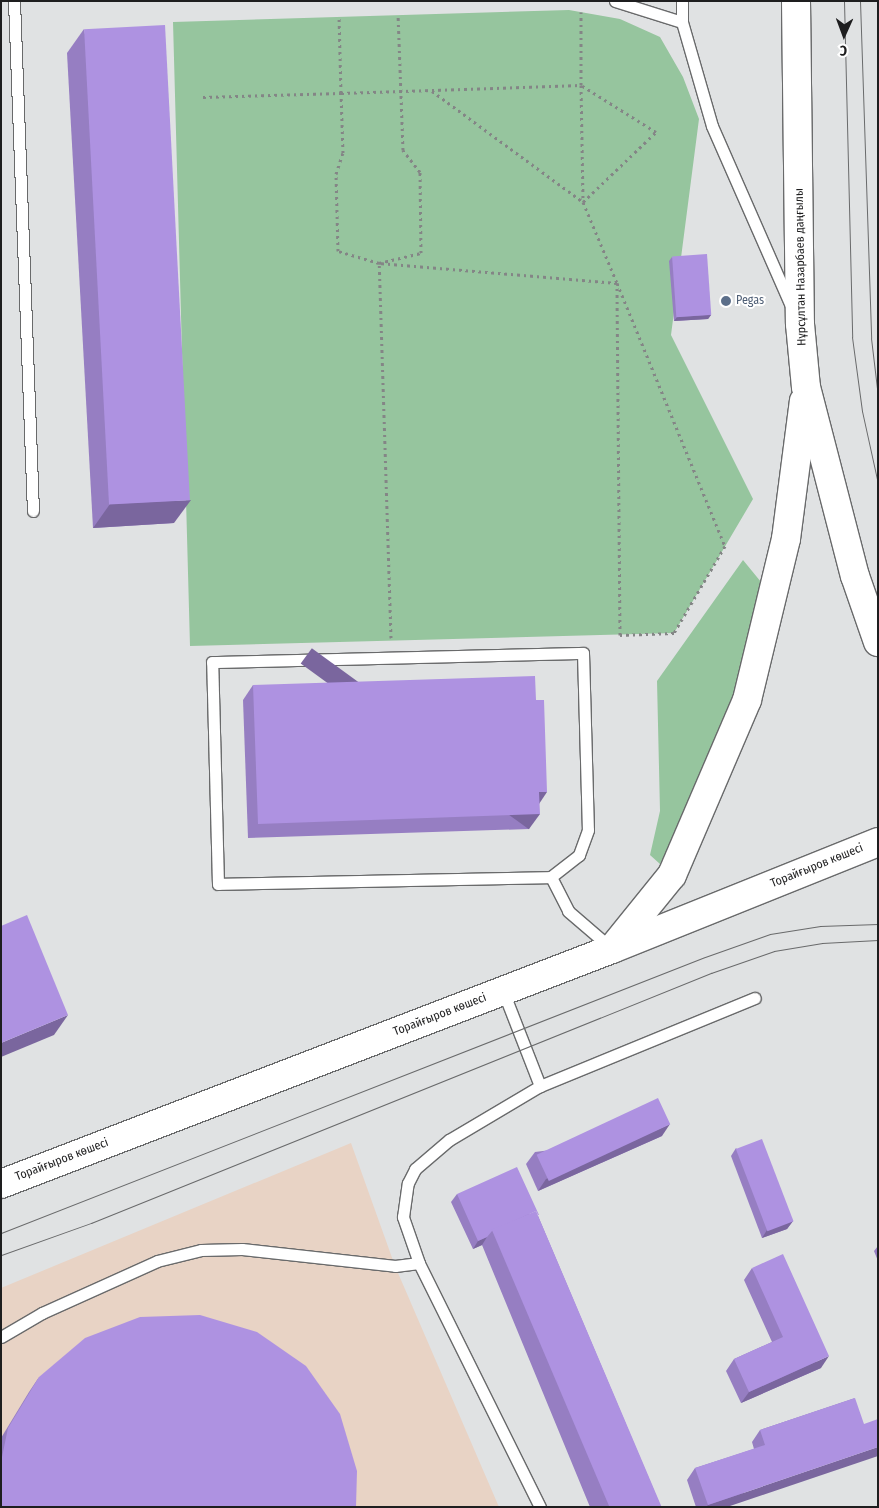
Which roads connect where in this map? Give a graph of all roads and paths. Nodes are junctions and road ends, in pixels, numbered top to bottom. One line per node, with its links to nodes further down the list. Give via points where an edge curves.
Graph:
1 (14, 1): 19 (lane)
2 (615, 1): 8 (lane)
3 (682, 1): 8 (lane)
4 (796, 1): 17 (main road, Нұрсұлтан Назарбаев даңғылы)
5 (581, 12): 9 (path)
6 (398, 15): 11 (path)
7 (339, 17): 12 (path)
8 (682, 22): 17 (lane, via 712,126)
9 (581, 85): 10 (path); 14 (path); 14 (path, via 656,132)
10 (432, 90): 11 (path); 14 (path)
11 (401, 92): 12 (path); 15 (path, via 403,150 420,172 420,252)
12 (341, 93): 13 (path); 15 (path, via 343,153 336,174 338,251)
13 (202, 97)
14 (583, 202): 16 (path)
15 (379, 263): 16 (path); 20 (path)
16 (617, 283): 16 (path, via 725,546 674,633 620,635)
17 (800, 324): 18 (main road, Нұрсұлтан Назарбаев даңғылы)
18 (806, 387): 21 (main road, Нұрсұлтан Назарбаев даңғылы, via 855,576); 24 (main road, via 786,539 747,700 672,875)
19 (32, 511)
20 (391, 641)
21 (878, 642)
22 (878, 842): 24 (main road, Торайғыров көшесі)
23 (550, 876): 23 (lane, via 579,855 588,830 583,653 212,662 218,884); 24 (lane, via 568,911)
24 (612, 949): 25 (main road, Торайғыров көшесі)
25 (503, 991): 27 (lane); 28 (main road, Торайғыров көшесі)
26 (755, 998): 27 (lane)
27 (540, 1086): 29 (lane, via 449,1140 415,1169 408,1183 404,1217)
28 (1, 1184)
29 (419, 1263): 30 (lane, via 396,1266 242,1249 201,1250 157,1261 42,1313); 31 (lane)
30 (1, 1337)
31 (540, 1507)

